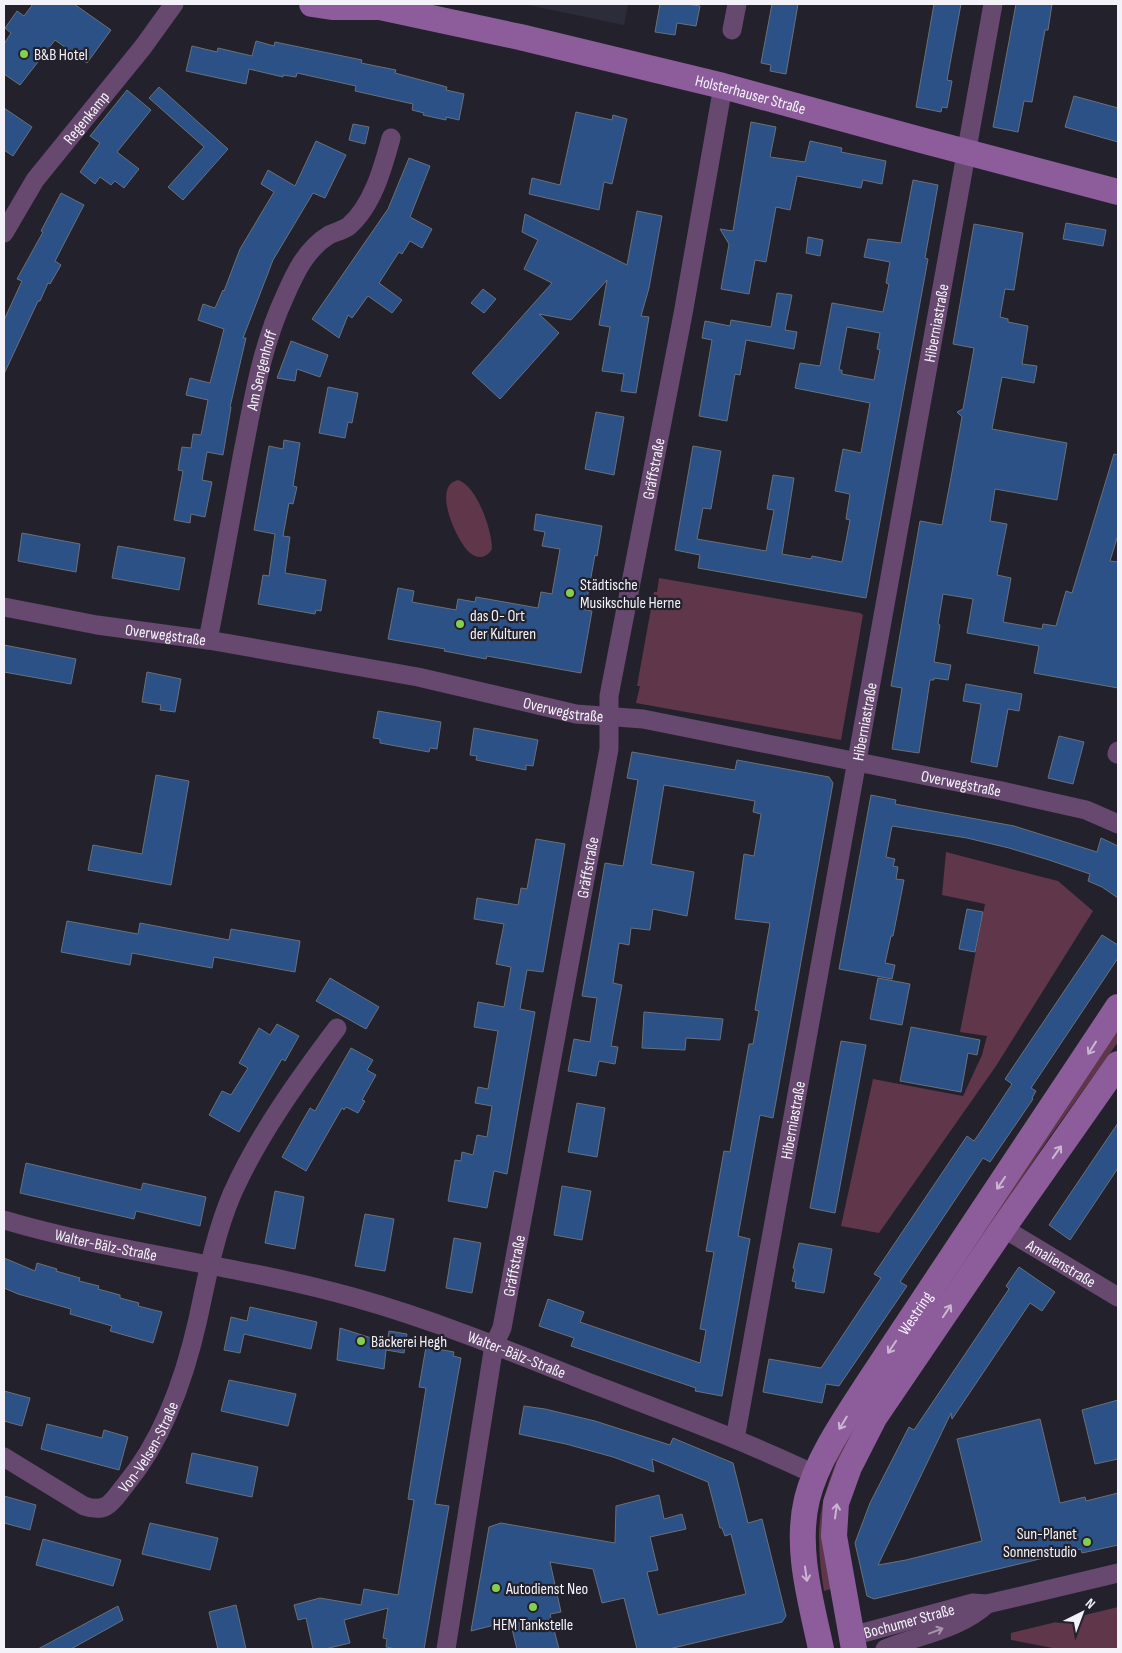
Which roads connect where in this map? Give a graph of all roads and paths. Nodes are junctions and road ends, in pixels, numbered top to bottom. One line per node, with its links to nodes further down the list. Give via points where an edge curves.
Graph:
1 (174, 4): 11 (street, Regenkamp, via 35,180)
2 (312, 4): 5 (main road, Holsterhauser Straße, via 332,7)
3 (737, 4): 6 (street)
4 (993, 4): 9 (street, Hiberniastraße)
5 (378, 5): 7 (main road, Holsterhauser Straße)
6 (732, 30)
7 (723, 86): 9 (main road, Holsterhauser Straße); 14 (street, Gräffstraße, via 681,324 608,696)
8 (391, 138): 13 (street, Am Sengenhoff, via 374,190 360,213 348,227 328,236 303,259 269,334 257,378)
9 (967, 152): 10 (main road, Holsterhauser Straße); 15 (street, Hiberniastraße)
10 (1118, 192)
11 (4, 234)
12 (4, 607): 13 (street, Overwegstraße, via 114,628)
13 (208, 640): 14 (street, Overwegstraße, via 418,677 576,714)
14 (609, 716): 15 (street, Overwegstraße, via 643,719); 24 (street, Gräffstraße, via 610,749 502,1328)
15 (858, 762): 16 (street, Overwegstraße, via 1086,810); 25 (street, Hiberniastraße)
16 (1118, 824)
17 (1118, 1007): 27 (main road, Westring, one-way to 27, via 869,1382 841,1426)
18 (337, 1028): 22 (street, via 286,1100 244,1170)
19 (1118, 1064): 21 (main road, Westring, one-way to 19)
20 (4, 1220): 22 (street, Walter-Bälz-Straße, via 59,1235)
21 (1003, 1228): 23 (street, Amalienstraße); 30 (main road, Westring, one-way to 21, via 834,1536 836,1503 842,1484 874,1418)
22 (208, 1266): 24 (street, Walter-Bälz-Straße, via 288,1280 356,1298); 26 (street, Von-Velsen-Straße, via 198,1321 172,1404 134,1475 107,1506 95,1510 84,1506)
23 (1118, 1296)
24 (494, 1346): 25 (street, Walter-Bälz-Straße); 32 (street, Gräffstraße)
25 (735, 1439): 27 (street, Walter-Bälz-Straße)
26 (4, 1457)
27 (816, 1475): 31 (main road, Westring, one-way to 31, via 807,1499 803,1528)
28 (1118, 1573): 29 (street, Bochumer Straße)
29 (986, 1604): 30 (street, Bochumer Straße, via 973,1603); 33 (street, Bochumer Straße, one-way to 29, via 977,1614)
30 (853, 1643): 31 (main road, Bochumer Straße)
31 (815, 1648)
32 (446, 1649)
33 (885, 1649)

